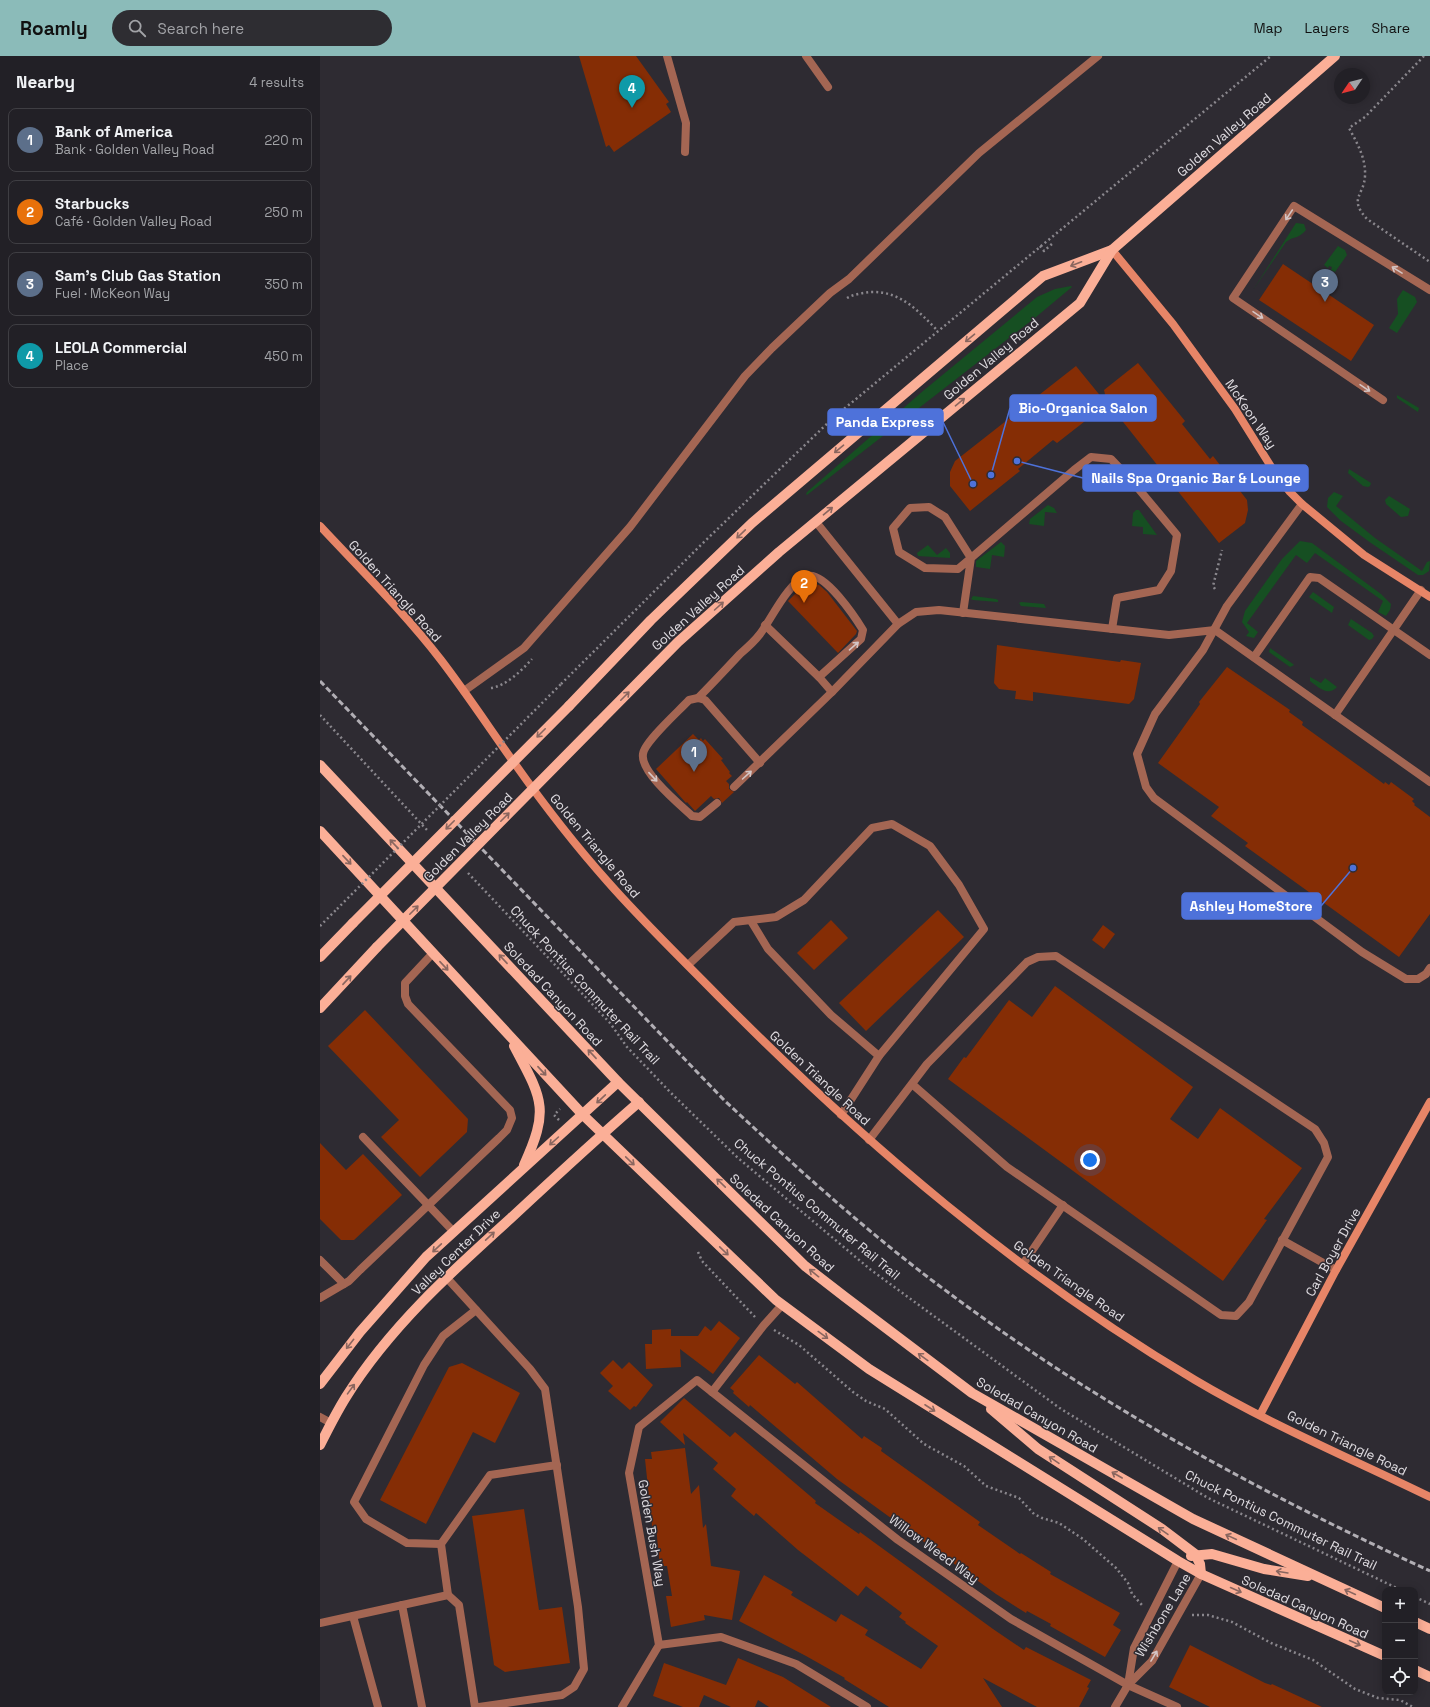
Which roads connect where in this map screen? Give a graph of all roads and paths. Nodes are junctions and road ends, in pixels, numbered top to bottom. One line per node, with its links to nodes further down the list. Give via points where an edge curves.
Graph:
1 (667, 56): 8 (street, via 686,123)
2 (806, 56): 7 (street)
3 (1098, 56): 35 (street, via 979,153 849,279 757,362 630,527 524,648)
4 (1271, 56): 10 (path)
5 (1335, 56): 11 (main road, Golden Valley Road)
6 (1424, 56): 12 (path, via 1380,103 1349,128 1362,151 1364,162 1365,177 1357,202 1360,211 1367,219)
7 (828, 86)
8 (686, 152)
9 (1053, 243): 10 (path, via 1044,251)
10 (1040, 246): 15 (path)
11 (1112, 250): 17 (street, McKeon Way, via 1173,324 1235,409 1275,473); 18 (main road, Golden Valley Road, one-way to 11, via 1080,303); 51 (main road, Golden Valley Road, one-way to 51, bridge, via 1043,276 752,523 651,620)
12 (1430, 262)
13 (1430, 290): 16 (street, one-way to 16, via 1294,206 1233,298)
14 (845, 299): 15 (path, via 865,292 891,294 912,305)
15 (938, 331): 49 (path, bridge, via 833,418 705,541)
16 (1383, 400)
17 (1302, 504): 23 (street, McKeon Way, via 1364,555); 29 (street, via 1227,606)
18 (816, 522): 26 (street); 54 (main road, Golden Valley Road, one-way to 18, bridge, via 678,642)
19 (320, 526): 35 (street, Golden Triangle Road, via 404,616)
20 (1222, 550): 22 (path, via 1213,586)
21 (971, 558): 21 (street, via 945,517 929,507 910,508 893,528 899,552 924,568 958,569); 25 (street); 28 (street, via 1091,457 1110,459 1177,535 1171,571 1159,590 1117,598)
22 (1215, 589)
23 (1421, 590): 24 (street, McKeon Way); 30 (street)
24 (1430, 597)
25 (963, 613): 26 (street, via 939,610 916,612); 28 (street)
26 (898, 624): 36 (street)
27 (765, 626): 34 (street); 34 (street, one-way to 27, via 861,640 863,630 854,615 830,588 816,576 807,576 791,588 770,615); 37 (street)
28 (1112, 629): 29 (street, via 1169,635)
29 (1215, 630): 32 (street); 53 (street, via 1155,714 1137,754 1146,787 1154,798 1368,956 1406,979 1418,979)
30 (1394, 630): 31 (street); 32 (street, via 1319,578 1310,577); 39 (street)
31 (1430, 655)
32 (1254, 657): 39 (street)
33 (532, 658): 35 (path, via 520,672 497,687)
34 (821, 674): 36 (street)
35 (464, 691): 52 (street, Golden Triangle Road, via 568,836 629,906)
36 (832, 692): 40 (street)
37 (698, 698): 40 (street, via 705,700); 44 (street, one-way to 44, via 689,700 649,742 643,754 645,768 692,816 700,817)
38 (320, 715): 46 (path)
39 (1335, 715): 42 (street)
40 (760, 763): 43 (street, one-way to 40)
41 (320, 765): 57 (main road, Soledad Canyon Road, one-way to 41)
42 (1430, 782)
43 (734, 787)
44 (717, 803)
45 (320, 831): 50 (main road, Soledad Canyon Road, one-way to 50)
46 (430, 834)
47 (463, 868): 98 (path, Chuck Pontius Commuter Rail Trail, via 610,1023 671,1093 738,1158 871,1270 1061,1410 1115,1443 1208,1498)
48 (751, 921): 52 (street, via 734,922); 56 (street, via 768,949 831,1015); 56 (street, via 776,917 804,900 872,828 892,824 930,846 959,885 984,929)
49 (320, 926)
50 (433, 953): 55 (main road, Soledad Canyon Road, one-way to 55); 70 (street, via 405,983 408,1004 510,1110 512,1118 507,1130)
51 (320, 957)
52 (688, 966): 63 (street, Golden Triangle Road)
53 (1430, 968)
54 (320, 1008)
55 (509, 1035): 62 (main road, Soledad Canyon Road, one-way to 62); 68 (main road, via 535,1087 541,1114 537,1136)
56 (879, 1056): 63 (street)
57 (618, 1082): 59 (main road, Soledad Canyon Road); 62 (main road, Valley Center Drive, one-way to 62)
58 (912, 1084): 67 (street); 69 (street, via 1007,1166); 72 (street, via 927,1064 1028,962 1038,957 1056,956 1315,1129 1324,1143 1328,1157)
59 (638, 1102): 65 (main road, Valley Center Drive); 86 (main road, Soledad Canyon Road, one-way to 59, via 805,1266)
60 (1430, 1102): 76 (street, Carl Boyer Drive)
61 (560, 1109): 64 (path, via 554,1115)
62 (583, 1115): 65 (main road, Soledad Canyon Road); 68 (main road, Valley Center Drive, one-way to 68)
63 (841, 1115): 67 (street, Golden Triangle Road)
64 (560, 1122)
65 (602, 1134): 77 (main road, Valley Center Drive, one-way to 65); 80 (main road, Soledad Canyon Road, one-way to 80)
66 (363, 1138): 70 (street)
67 (869, 1140): 75 (street, Golden Triangle Road, via 931,1193)
68 (522, 1170): 71 (main road, Valley Center Drive)
69 (1063, 1205): 72 (street, via 1221,1315 1236,1316 1249,1302); 75 (street)
70 (428, 1206): 71 (street); 78 (street)
71 (454, 1232): 84 (main road, Valley Center Drive, one-way to 84, via 426,1257 390,1296)
72 (1282, 1240): 76 (street)
73 (698, 1252): 82 (path, via 702,1261)
74 (320, 1260): 78 (street)
75 (1023, 1264): 87 (street, Golden Triangle Road, via 1128,1338 1197,1381)
76 (1336, 1270): 87 (street, Carl Boyer Drive)
77 (446, 1277): 81 (street); 89 (main road, Valley Center Drive, one-way to 77, via 346,1397 384,1347)
78 (344, 1284): 79 (street)
79 (320, 1298)
80 (782, 1305): 82 (street); 95 (main road, Soledad Canyon Road, one-way to 95, via 869,1369)
81 (476, 1310): 91 (street, via 545,1389); 93 (street, via 443,1336 428,1359 354,1502 366,1519 407,1543)
82 (764, 1325): 85 (street); 106 (path, via 788,1337 853,1392 885,1409 924,1444 964,1466 986,1486 1019,1498 1034,1514 1059,1523 1083,1539 1116,1568 1128,1583)
83 (697, 1380): 85 (street, Willow Weed Way); 110 (street, Golden Bush Way, via 639,1427 629,1473)
84 (320, 1384)
85 (712, 1392): 114 (street, Willow Weed Way, via 911,1548 1011,1619)
86 (972, 1393): 94 (main road, one-way to 86, via 1162,1529 1038,1449); 97 (main road, Soledad Canyon Road, one-way to 86, via 1193,1518)
87 (1260, 1414): 92 (street, Golden Triangle Road)
88 (320, 1417): 89 (street)
89 (331, 1423): 90 (main road, Valley Center Drive)
90 (320, 1445)
91 (557, 1465): 93 (street, via 490,1475); 118 (street, via 578,1607 584,1669 574,1687 562,1695)
92 (1430, 1497)
93 (441, 1544): 99 (street)
94 (1195, 1554): 95 (main road); 96 (main road); 97 (main road, one-way to 94, via 1264,1569 1212,1554)
95 (1178, 1561): 96 (main road, Soledad Canyon Road); 106 (street, Wishbone Lane)
96 (1201, 1574): 111 (main road, Soledad Canyon Road, one-way to 111); 114 (street, Wishbone Lane, one-way to 96, via 1152,1661)
97 (1320, 1578): 103 (main road, Soledad Canyon Road, one-way to 97)
98 (1395, 1587)
99 (448, 1595): 101 (street); 117 (street, via 459,1605)
100 (1418, 1598): 102 (path)
101 (402, 1604): 105 (street); 116 (street)
102 (1430, 1604)
103 (1382, 1607)
104 (1189, 1615): 123 (path, via 1208,1615 1232,1622 1271,1643 1313,1660 1355,1689 1378,1698 1400,1700)
105 (353, 1616): 107 (street); 115 (street)
106 (1148, 1619): 114 (street, Wishbone Lane, via 1134,1648)
107 (320, 1623)
108 (1418, 1623): 109 (main road)
109 (1430, 1628)
110 (659, 1645): 119 (street); 120 (street, via 721,1637 796,1664)
111 (1382, 1655)
112 (1418, 1671): 113 (main road)
113 (1430, 1677)
114 (1128, 1685): 121 (street, Wishbone Lane); 122 (street, Willow Weed Way)
115 (378, 1707)
116 (422, 1707)
117 (475, 1707)
118 (479, 1707)
119 (622, 1707)
120 (867, 1707)
121 (1115, 1707)
122 (1177, 1707)
123 (1414, 1707)

